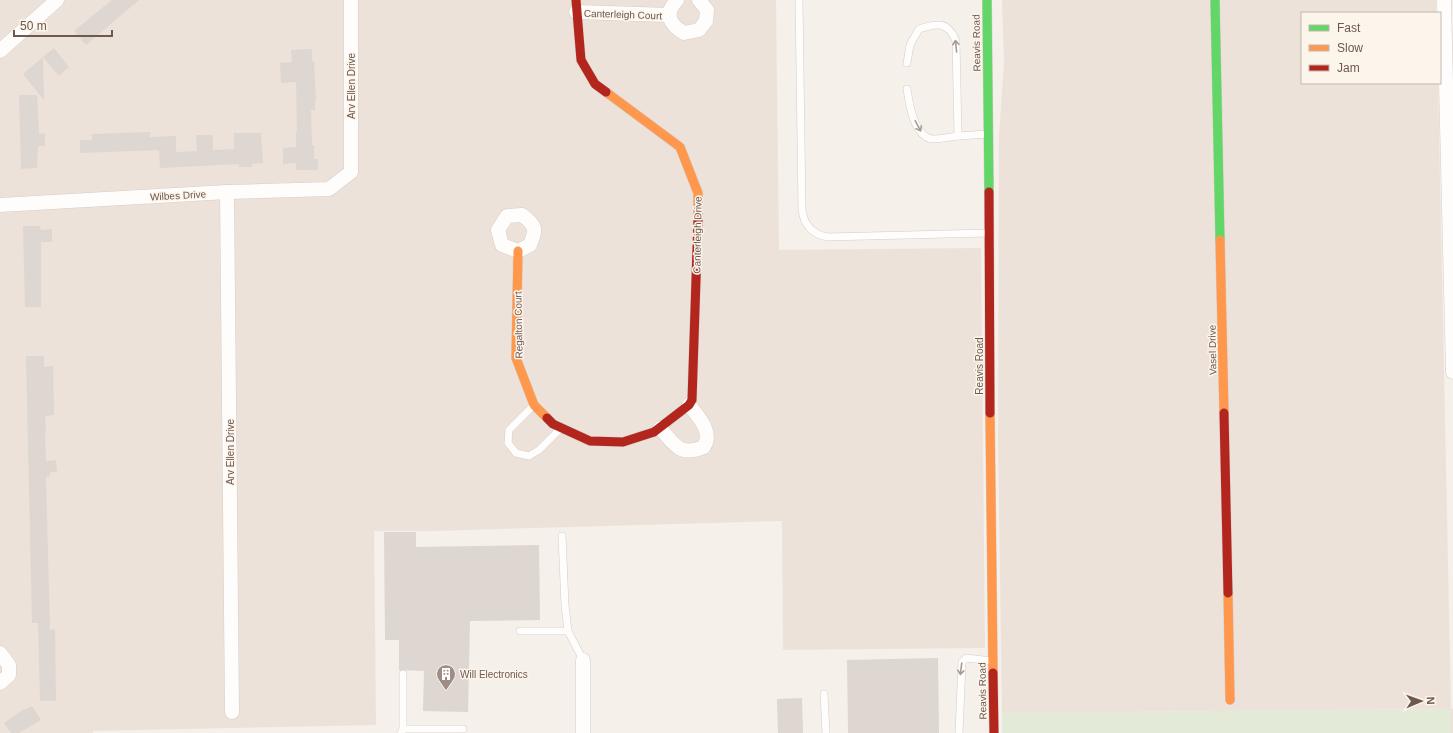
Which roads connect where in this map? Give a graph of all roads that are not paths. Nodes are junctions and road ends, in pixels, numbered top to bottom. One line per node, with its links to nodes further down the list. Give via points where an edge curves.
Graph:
1 (57, 0): 11 (street)
2 (351, 0): 16 (street, Arv Ellen Drive)
3 (677, 0): 10 (street, Canterleigh Court, via 671,6)
4 (699, 0): 10 (street, Canterleigh Court, via 707,10 706,21 699,30 684,33 674,27)
5 (799, 0): 19 (lane, via 802,210 807,226 813,232 827,237)
6 (986, 0): 14 (street, Reavis Road)
7 (1215, 0): 36 (street, Vasel Drive)
8 (1444, 0): 21 (street)
9 (576, 6): 10 (street, Canterleigh Court); 23 (street, Canterleigh Drive, via 580,60 595,84 680,147 698,193)
10 (669, 15)
11 (0, 51)
12 (907, 63): 15 (lane, one-way to 12, via 956,41 952,31 942,25 918,29 910,45)
13 (907, 89): 15 (lane, one-way to 15, via 916,124 922,135 932,139)
14 (989, 134): 15 (lane); 19 (street, Reavis Road)
15 (958, 136)
16 (351, 172): 17 (street, Wilbes Drive, via 329,189)
17 (227, 192): 18 (street, Wilbes Drive); 37 (street, Arv Ellen Drive)
18 (0, 205)
19 (990, 233): 32 (street, Reavis Road)
20 (518, 251): 24 (street, Regalton Court, via 516,358)
21 (1452, 315): 22 (street)
22 (1453, 372)
23 (691, 403): 26 (street, Regalton Court); 26 (street, via 707,430 708,441 704,448 692,451 677,448)
24 (534, 405): 25 (street, Regalton Court, via 553,424); 25 (lane, via 509,430 508,443 516,453 529,456 539,450)
25 (561, 428): 26 (street, Regalton Court, via 590,441 623,442)
26 (660, 428)
27 (562, 536): 29 (lane)
28 (520, 631): 29 (lane)
29 (568, 631): 31 (lane)
30 (0, 653): 34 (street, via 10,665 9,675)
31 (583, 660): 40 (street)
32 (993, 661): 42 (lane, one-way to 42, via 966,658 962,662); 43 (street, Reavis Road)
33 (403, 674): 39 (lane)
34 (0, 683)
35 (824, 694): 41 (lane)
36 (1230, 700)
37 (232, 712)
38 (464, 729): 39 (lane)
39 (402, 731)
40 (583, 733)
41 (826, 733)
42 (959, 733)
43 (994, 733)

